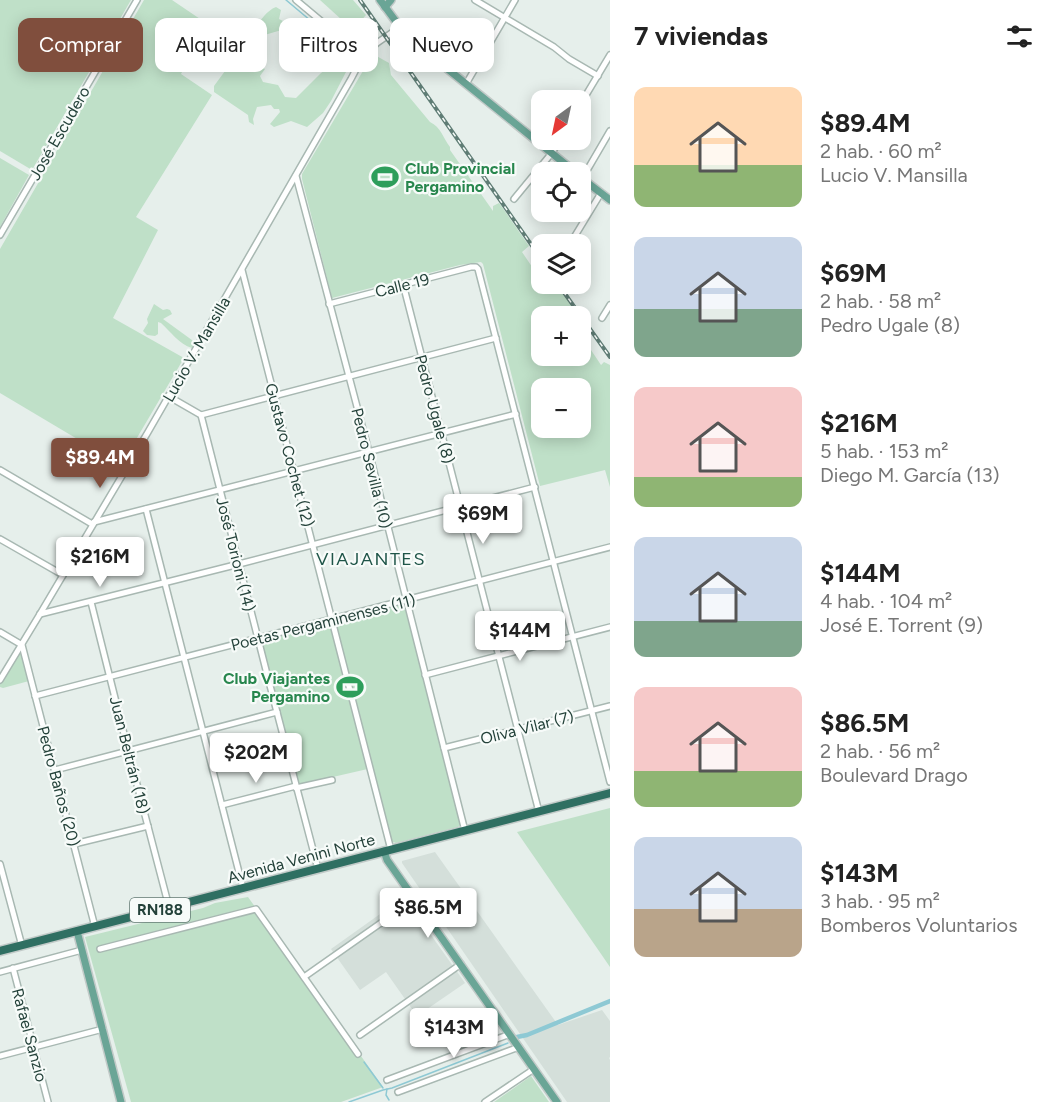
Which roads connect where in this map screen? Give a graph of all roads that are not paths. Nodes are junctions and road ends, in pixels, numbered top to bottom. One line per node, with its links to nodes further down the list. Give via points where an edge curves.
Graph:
1 (137, 0): 28 (street, José Escudero)
2 (296, 0): 9 (street)
3 (380, 0): 7 (main road)
4 (391, 0): 7 (main road)
5 (475, 0): 8 (street)
6 (514, 0): 8 (street)
7 (385, 8): 10 (main road)
8 (505, 17): 14 (street); 15 (street)
9 (318, 18)
10 (393, 18)
11 (610, 55): 14 (street)
12 (355, 72): 22 (street, Lucio V. Mansilla)
13 (451, 72): 15 (main road)
14 (598, 76): 16 (street)
15 (466, 84): 19 (main road)
16 (589, 90)
17 (610, 131): 21 (street)
18 (554, 150): 19 (street)
19 (551, 154): 20 (main road); 25 (street)
20 (561, 162)
21 (591, 162)
22 (296, 175): 29 (street, Lucio V. Mansilla); 31 (street, Pedro Sevilla (10))
23 (591, 186): 24 (main road)
24 (601, 193): 26 (main road); 27 (street)
25 (514, 199)
26 (610, 200)
27 (576, 234)
28 (0, 235)
29 (242, 270): 37 (street, Lucio V. Mansilla); 38 (street, Gustavo Cochet (12))
30 (403, 284): 31 (street, Calle 19); 34 (street, Calle 19, via 476,267); 35 (street, Pedro Ugale (8))
31 (329, 304): 36 (street, Pedro Sevilla (10))
32 (610, 305): 33 (street)
33 (602, 318)
34 (496, 338): 35 (street); 39 (street)
35 (422, 358): 36 (street); 41 (street, Pedro Ugale (8))
36 (349, 377): 38 (street); 42 (street, Pedro Sevilla (10))
37 (168, 396): 40 (street); 49 (street, Lucio V. Mansilla)
38 (274, 396): 40 (street); 44 (street, Gustavo Cochet (12))
39 (516, 414): 41 (street); 45 (street)
40 (201, 415): 46 (street, José Torioni (14))
41 (442, 433): 42 (street); 47 (street, Pedro Ugale (8))
42 (369, 452): 44 (street); 50 (street, Pedro Sevilla (10))
43 (0, 470): 49 (street)
44 (294, 471): 46 (street); 52 (street, Gustavo Cochet (12))
45 (535, 488): 47 (street); 54 (street)
46 (220, 490): 48 (street); 55 (street, José Torioni (14))
47 (461, 507): 50 (street); 57 (street, Pedro Ugale (8))
48 (146, 509): 49 (street); 58 (street)
49 (93, 523): 56 (street, Lucio V. Mansilla)
50 (387, 526): 52 (street); 59 (street, Pedro Sevilla (10))
51 (0, 539): 56 (street)
52 (313, 545): 55 (street); 62 (street, Gustavo Cochet (12))
53 (610, 547): 54 (street, Poetas Pergaminenses (11))
54 (553, 561): 57 (street, Poetas Pergaminenses (11)); 65 (street)
55 (239, 564): 58 (street); 66 (street, José Torioni (14))
56 (63, 575): 61 (street, Lucio V. Mansilla)
57 (480, 581): 59 (street, Poetas Pergaminenses (11)); 68 (street, Pedro Ugale (8))
58 (165, 583): 60 (street); 69 (street)
59 (406, 600): 62 (street, Poetas Pergaminenses (11)); 70 (street, Pedro Sevilla (10))
60 (92, 602): 61 (street); 71 (street, Juan Beltrán (18))
61 (40, 614): 67 (street, Lucio V. Mansilla)
62 (332, 619): 66 (street, Poetas Pergaminenses (11)); 91 (street, Gustavo Cochet (12))
63 (610, 627): 65 (street)
64 (0, 632): 67 (street)
65 (573, 636): 68 (street); 75 (street)
66 (258, 638): 69 (street, Poetas Pergaminenses (11)); 76 (street, José Torioni (14))
67 (22, 645): 72 (street, Lucio V. Mansilla); 73 (street, Pedro Baños (20))
68 (499, 655): 70 (street); 77 (street, Pedro Ugale (8))
69 (184, 657): 71 (street, Poetas Pergaminenses (11)); 78 (street)
70 (425, 675): 79 (street, Pedro Sevilla (10))
71 (110, 676): 73 (street, Poetas Pergaminenses (11)); 80 (street, Juan Beltrán (18))
72 (0, 680)
73 (35, 696): 81 (street, Pedro Baños (20))
74 (610, 706): 75 (street, Oliva Vilar (7))
75 (592, 710): 77 (street, Oliva Vilar (7)); 83 (street)
76 (277, 712): 78 (street); 84 (street, José Torioni (14))
77 (518, 729): 79 (street, Oliva Vilar (7)); 87 (street, Pedro Ugale (8))
78 (203, 731): 80 (street); 86 (street)
79 (444, 748): 89 (street, Pedro Sevilla (10))
80 (128, 750): 81 (street); 88 (street, Juan Beltrán (18))
81 (55, 770): 90 (street, Pedro Baños (20))
82 (332, 780): 84 (street)
83 (610, 782)
84 (296, 787): 86 (street); 93 (street, José Torioni (14))
85 (610, 793): 87 (highway, Avenida Venini Norte / RN188)
86 (222, 805): 94 (street)
87 (539, 812): 89 (highway, Avenida Venini Norte / RN188)
88 (148, 826): 90 (street); 96 (street, Juan Beltrán (18))
89 (465, 831): 91 (highway, Avenida Venini Norte / RN188)
90 (74, 844): 97 (street, Pedro Baños (20))
91 (387, 851): 93 (highway, Avenida Venini Norte / RN188); 95 (main road, via 387,860)
92 (0, 864): 99 (street)
93 (318, 869): 94 (highway, Avenida Venini Norte / RN188)
94 (243, 888): 96 (highway, Avenida Venini Norte / RN188)
95 (415, 899): 103 (main road); 106 (street)
96 (169, 907): 97 (highway, Avenida Venini Norte / RN188)
97 (95, 927): 98 (highway, Avenida Venini Norte / RN188)
98 (77, 931): 99 (highway, Avenida Venini Norte / RN188); 101 (main road)
99 (22, 946): 102 (highway, Avenida Venini Norte / RN188)
100 (100, 949): 106 (street, via 256,909)
101 (82, 950): 104 (street); 107 (main road)
102 (0, 951)
103 (461, 964): 108 (street); 109 (main road)
104 (13, 968): 105 (street); 111 (street, Rafael Sanzio)
105 (0, 972)
106 (304, 977): 112 (street)
107 (103, 1029): 111 (street); 118 (main road)
108 (360, 1035)
109 (510, 1035): 110 (main road); 115 (street)
110 (517, 1046): 114 (main road); 116 (street)
111 (33, 1047): 113 (street); 117 (street, Rafael Sanzio)
112 (358, 1054)
113 (0, 1056)
114 (534, 1069): 119 (street); 120 (main road)
115 (387, 1080)
116 (398, 1092)
117 (48, 1102)
118 (120, 1102)
119 (485, 1102)
120 (557, 1102)

